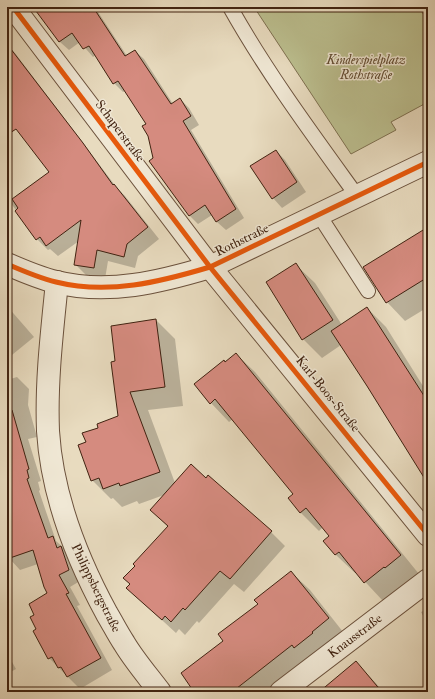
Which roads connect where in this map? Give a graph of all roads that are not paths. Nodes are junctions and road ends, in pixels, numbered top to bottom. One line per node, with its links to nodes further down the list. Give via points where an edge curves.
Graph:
1 (13, 7): 7 (street, Schaperstraße)
2 (230, 7): 4 (lane, via 273,77)
3 (428, 162): 4 (street, Rothstraße)
4 (357, 196): 5 (street, Rothstraße)
5 (319, 215): 7 (street, Rothstraße); 9 (lane)
6 (7, 264): 8 (street, Rothstraße)
7 (210, 267): 8 (street, Rothstraße, via 147,284 80,286); 10 (street, Karl-Boos-Straße)
8 (57, 282): 12 (street, Philippsbergstraße, via 49,360 48,410 48,432 56,488 70,535 88,578 124,644)
9 (368, 291)
10 (428, 535)
11 (428, 580): 13 (street, Knausstraße)
12 (160, 692)
13 (281, 692)

